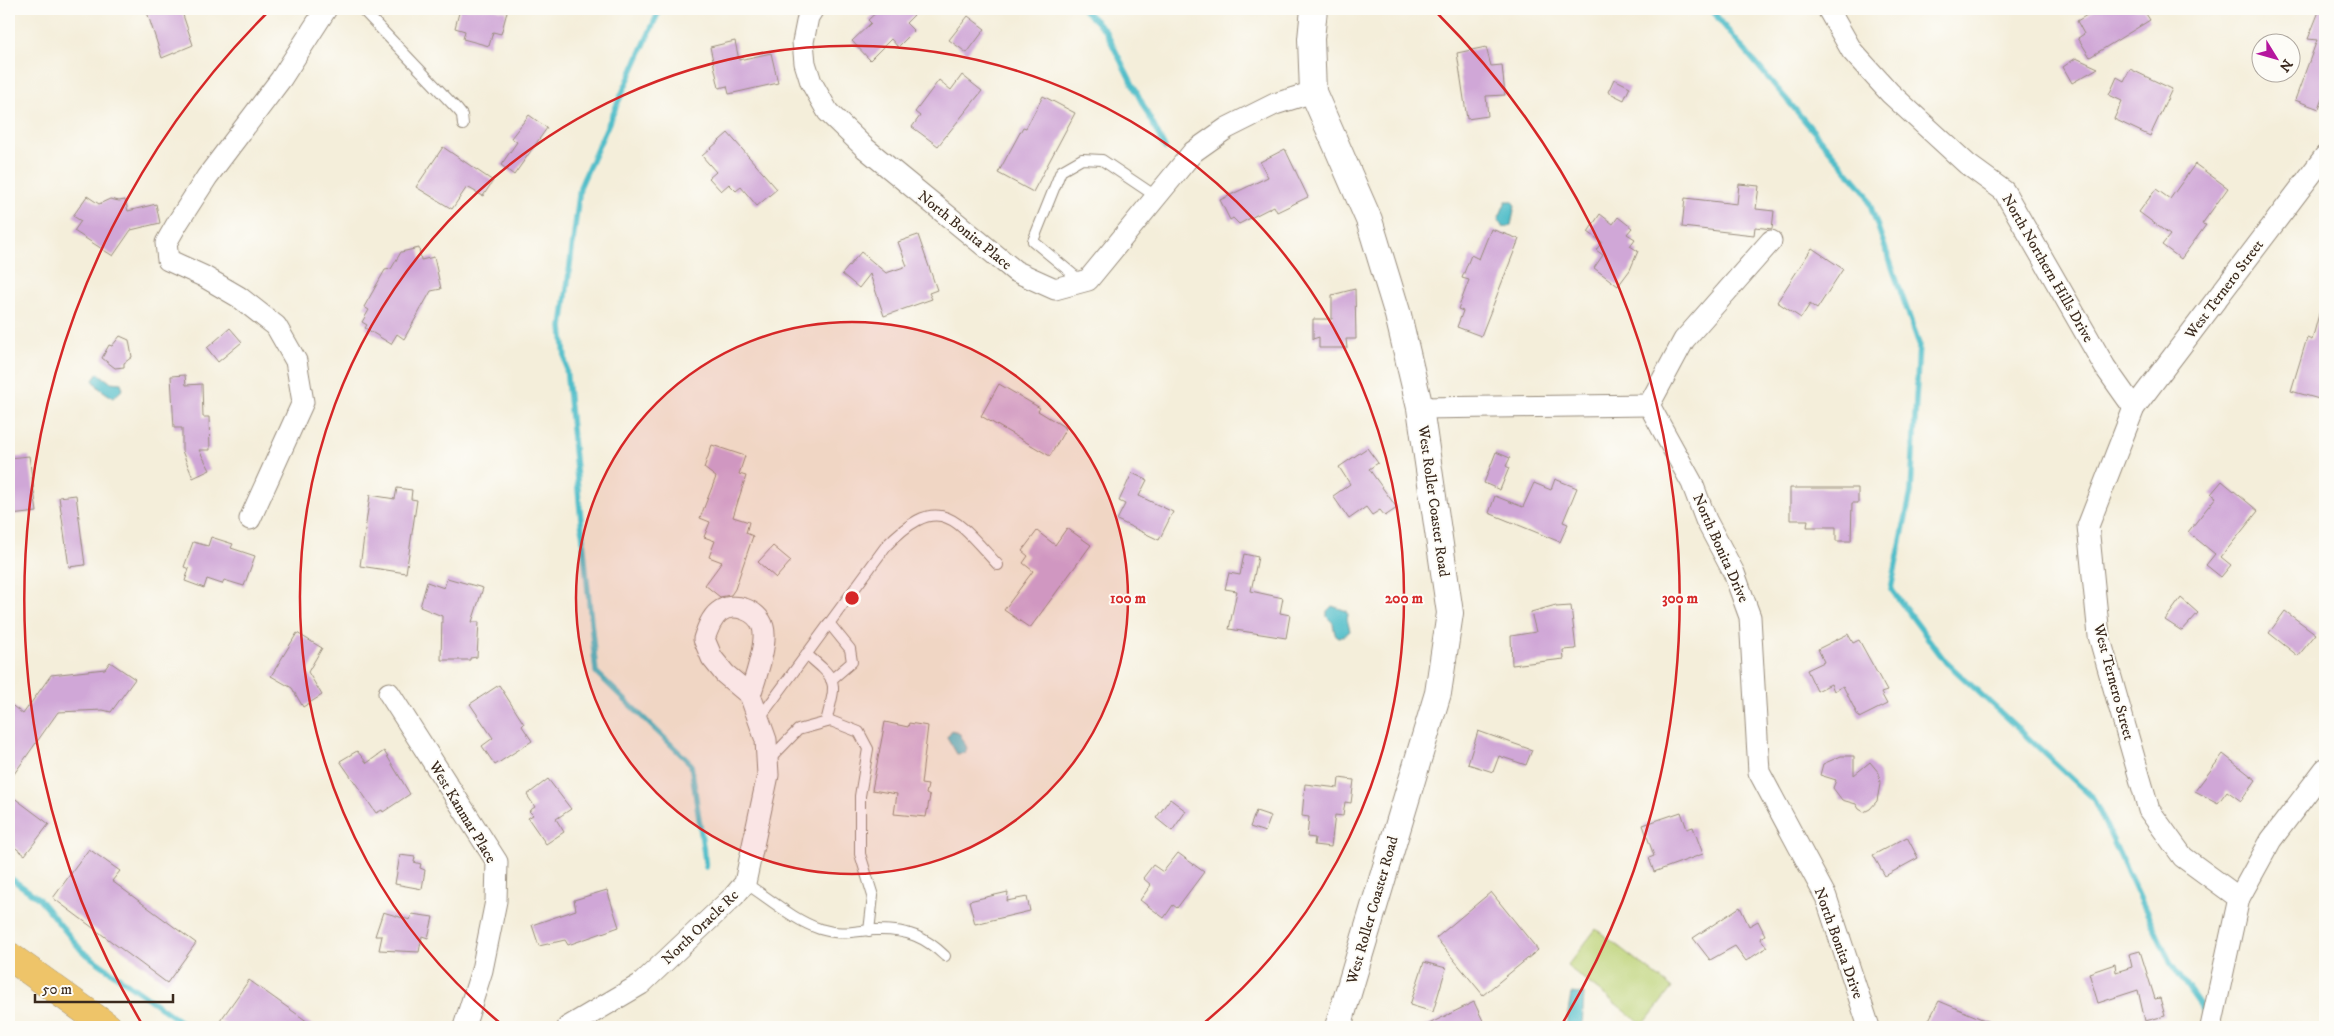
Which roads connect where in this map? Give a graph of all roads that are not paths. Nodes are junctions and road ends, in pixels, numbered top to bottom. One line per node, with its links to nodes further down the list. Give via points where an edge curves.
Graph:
1 (326, 9): 15 (street, via 281,80 207,177 166,243 168,260 239,297 276,326 296,360 304,402)
2 (362, 9): 7 (lane, via 458,110)
3 (814, 9): 11 (street, North Bonita Place, via 808,17 803,42 805,63 811,82 828,112 865,148 1015,271 1055,289)
4 (1314, 9): 6 (street, West Roller Coaster Road, via 1311,39)
5 (1828, 9): 14 (street, North Northern Hills Drive, via 1852,51 1890,93 1967,164 2004,191 2105,367)
6 (1313, 92): 9 (street, North Bonita Place, via 1275,104 1227,128 1193,152); 13 (street, West Roller Coaster Road, via 1369,220 1398,315)
7 (463, 125)
8 (2325, 156): 14 (street, West Ternero Street)
9 (1157, 197): 11 (street, North Bonita Place, via 1088,280); 11 (lane, via 1102,160 1082,159 1061,171 1032,241)
10 (1771, 242): 12 (street, via 1684,340)
11 (1082, 282)
12 (1649, 405): 13 (street); 35 (street, North Bonita Drive, via 1692,483 1706,520 1734,573 1750,617 1759,772 1826,897)
13 (1420, 408): 34 (street, West Roller Coaster Road, via 1450,613 1438,693)
14 (2134, 408): 27 (street, West Ternero Street, via 2088,526 2099,636 2149,810 2183,857)
15 (250, 519)
16 (998, 565): 17 (lane, via 960,524 944,515 933,514 916,521 891,541)
17 (829, 623): 18 (lane); 19 (lane, via 850,649 852,662)
18 (806, 654): 19 (lane, via 829,673); 22 (lane)
19 (832, 680): 23 (lane, via 834,689)
20 (389, 693): 32 (street, West Kanmar Place, via 496,862 496,901 482,970)
21 (750, 695): 22 (street, North Oracle Rc)
22 (758, 720): 24 (street, North Oracle Rc, via 766,740)
23 (826, 722): 24 (lane, via 798,730); 28 (lane, via 859,732 868,749 860,796 860,854 873,896)
24 (767, 762): 26 (street, North Oracle Rc, via 768,775)
25 (2325, 768): 27 (street, via 2271,840)
26 (745, 883): 28 (lane, via 794,916 819,928 845,934); 33 (street, North Oracle Rc, via 641,984)
27 (2239, 898): 36 (street)
28 (869, 931): 30 (lane, via 923,938)
29 (9, 956): 31 (highway)
30 (945, 956)
31 (108, 1027)
32 (464, 1027)
33 (568, 1027)
34 (1338, 1027)
35 (1869, 1027)
36 (2211, 1027)

